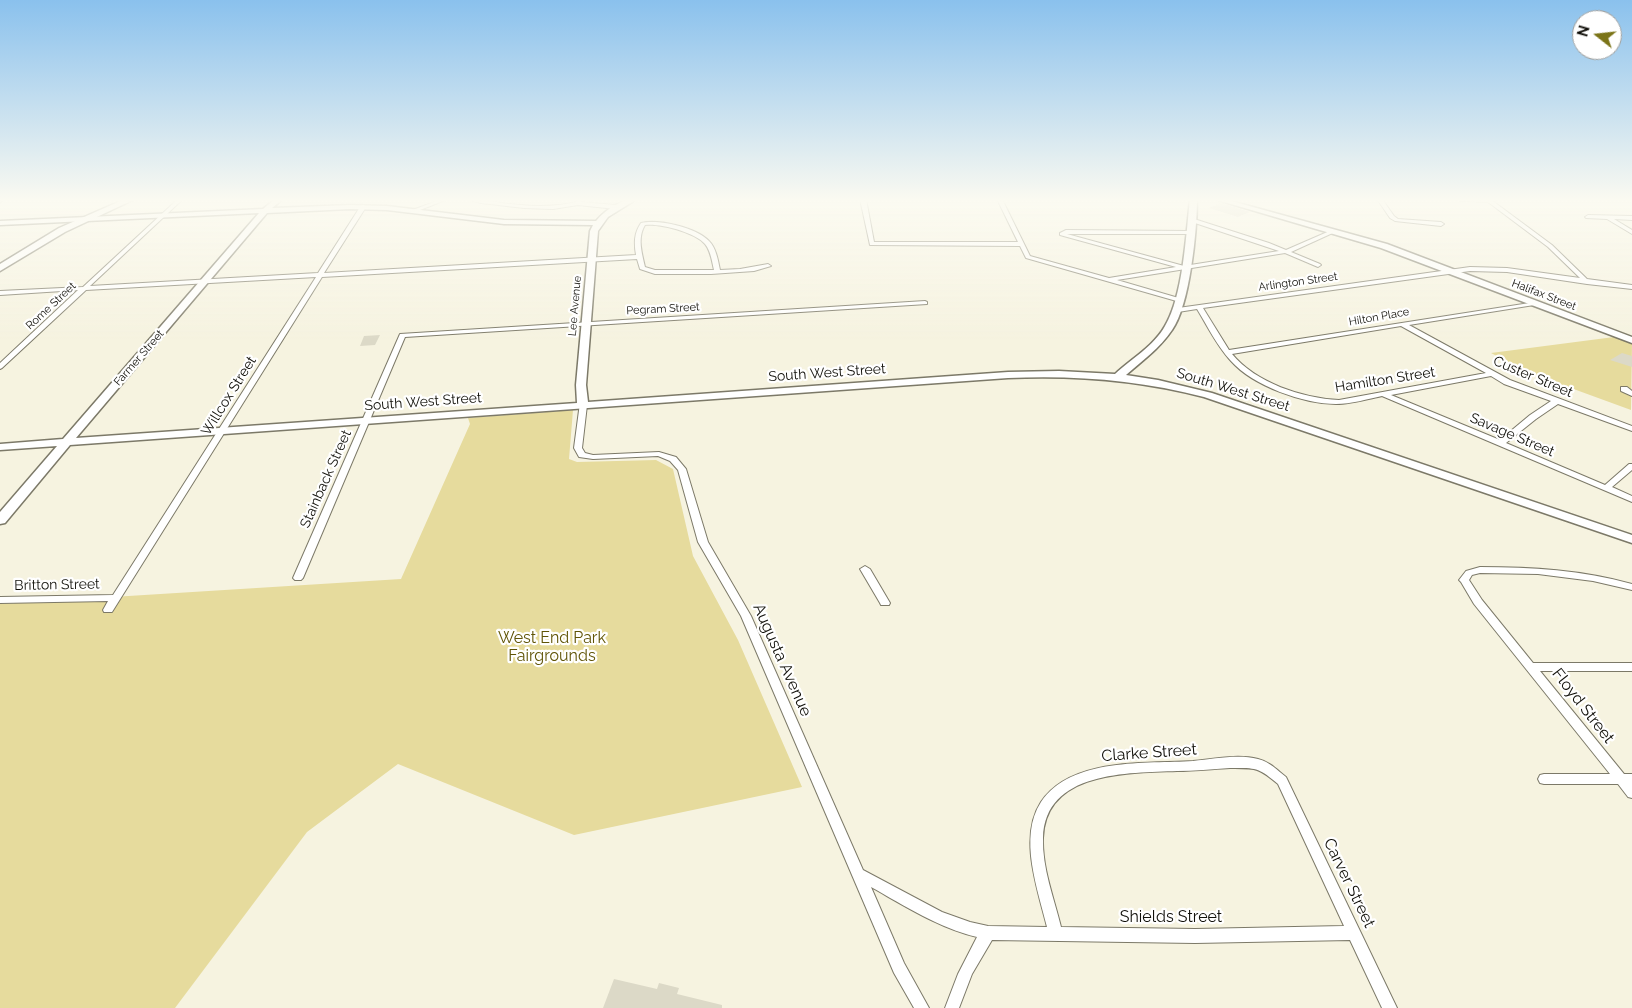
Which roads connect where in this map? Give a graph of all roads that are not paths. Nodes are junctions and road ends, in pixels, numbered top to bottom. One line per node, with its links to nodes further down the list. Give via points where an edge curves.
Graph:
1 (33, 246): 20 (main road)
2 (130, 246): 29 (street, Rome Street)
3 (235, 246): 26 (street, Farmer Street)
4 (339, 246): 24 (street, Willcox Street)
5 (593, 246): 17 (street, Lee Avenue)
6 (638, 246): 16 (street)
7 (709, 246): 22 (street)
8 (1023, 246): 25 (street, Arlington Street, via 1028,257)
9 (1105, 246): 21 (street)
10 (1187, 246): 21 (street)
11 (1271, 246): 15 (street)
12 (1302, 246): 15 (street)
13 (1384, 246): 23 (street, Halifax Street)
14 (1550, 246): 27 (street)
15 (1289, 252): 18 (street); 21 (street)
16 (639, 257): 17 (street); 22 (street, via 642,268 650,272)
17 (592, 260): 24 (street); 35 (street, Lee Avenue)
18 (1318, 265)
19 (768, 266): 22 (street)
20 (0, 268)
21 (1184, 268): 25 (street); 33 (street)
22 (717, 270)
23 (1450, 271): 27 (street, via 1482,268); 32 (street, Halifax Street); 34 (street, Arlington Street)
24 (321, 275): 26 (street); 50 (street, Willcox Street)
25 (1109, 280): 33 (street, Arlington Street)
26 (205, 281): 29 (street); 51 (street, Farmer Street)
27 (1588, 282): 28 (street)
28 (1632, 287)
29 (85, 288): 30 (street); 40 (street, Rome Street)
30 (0, 292)
31 (925, 302): 35 (street, Pegram Street)
32 (1534, 303): 36 (street, Hilton Place); 38 (street, Halifax Street)
33 (1179, 305): 34 (street, Arlington Street); 42 (street, via 1167,330)
34 (1199, 307): 39 (street, Hamilton Street)
35 (586, 324): 37 (street, Pegram Street); 47 (street, Lee Avenue, via 581,384)
36 (1402, 324): 39 (street, Hilton Place); 41 (street, Custer Street)
37 (402, 335): 48 (street, Stainback Street)
38 (1632, 340)
39 (1229, 352): 44 (street, Hamilton Street, via 1253,375 1305,396 1339,402)
40 (0, 367)
41 (1492, 374): 44 (street, Hamilton Street); 46 (street, Custer Street)
42 (1119, 376): 47 (street, South West Street, via 1045,373); 58 (street, South West Street, via 1208,395)
43 (1624, 389): 45 (street)
44 (1382, 394): 52 (street, Savage Street)
45 (1632, 394)
46 (1557, 401): 49 (street, Custer Street); 52 (street)
47 (583, 406): 48 (street, South West Street); 72 (street, Augusta Avenue, via 578,448 582,456 659,454 673,459 682,469 703,542 746,616)
48 (367, 421): 50 (street, South West Street); 60 (street, Stainback Street)
49 (1632, 429)
50 (222, 431): 51 (street, South West Street); 62 (street, Willcox Street)
51 (66, 442): 53 (street, South West Street); 57 (street, Farmer Street)
52 (1500, 444): 55 (street, Savage Street)
53 (0, 447)
54 (1632, 466): 55 (street)
55 (1606, 488): 56 (street, Savage Street)
56 (1632, 499)
57 (0, 520)
58 (1632, 539)
59 (865, 569): 64 (street)
60 (298, 578)
61 (1632, 587): 66 (street, Floyd Street, via 1592,576 1551,570 1480,570 1469,573 1464,580 1466,586)
62 (115, 598): 63 (street, Britton Street); 65 (street, Willcox Street)
63 (0, 600)
64 (885, 603)
65 (108, 610)
66 (1531, 667): 67 (street); 70 (street, Floyd Street)
67 (1632, 667)
68 (1275, 774): 74 (street, Carver Street, via 1282,781); 75 (street, Clarke Street, via 1267,768 1247,763 1104,770 1075,780 1061,789 1042,813 1036,840)
69 (1544, 779): 70 (street)
70 (1626, 779): 71 (street, Floyd Street)
71 (1632, 793)
72 (858, 874): 73 (street, Shields Street, via 934,916 969,930); 76 (street, Augusta Avenue, via 899,968)
73 (988, 933): 75 (street, Shields Street); 77 (street, via 960,983)
74 (1354, 933): 75 (street, Shields Street); 78 (street, Carver Street)
75 (1056, 934)
76 (922, 1008)
77 (952, 1008)
78 (1390, 1008)

